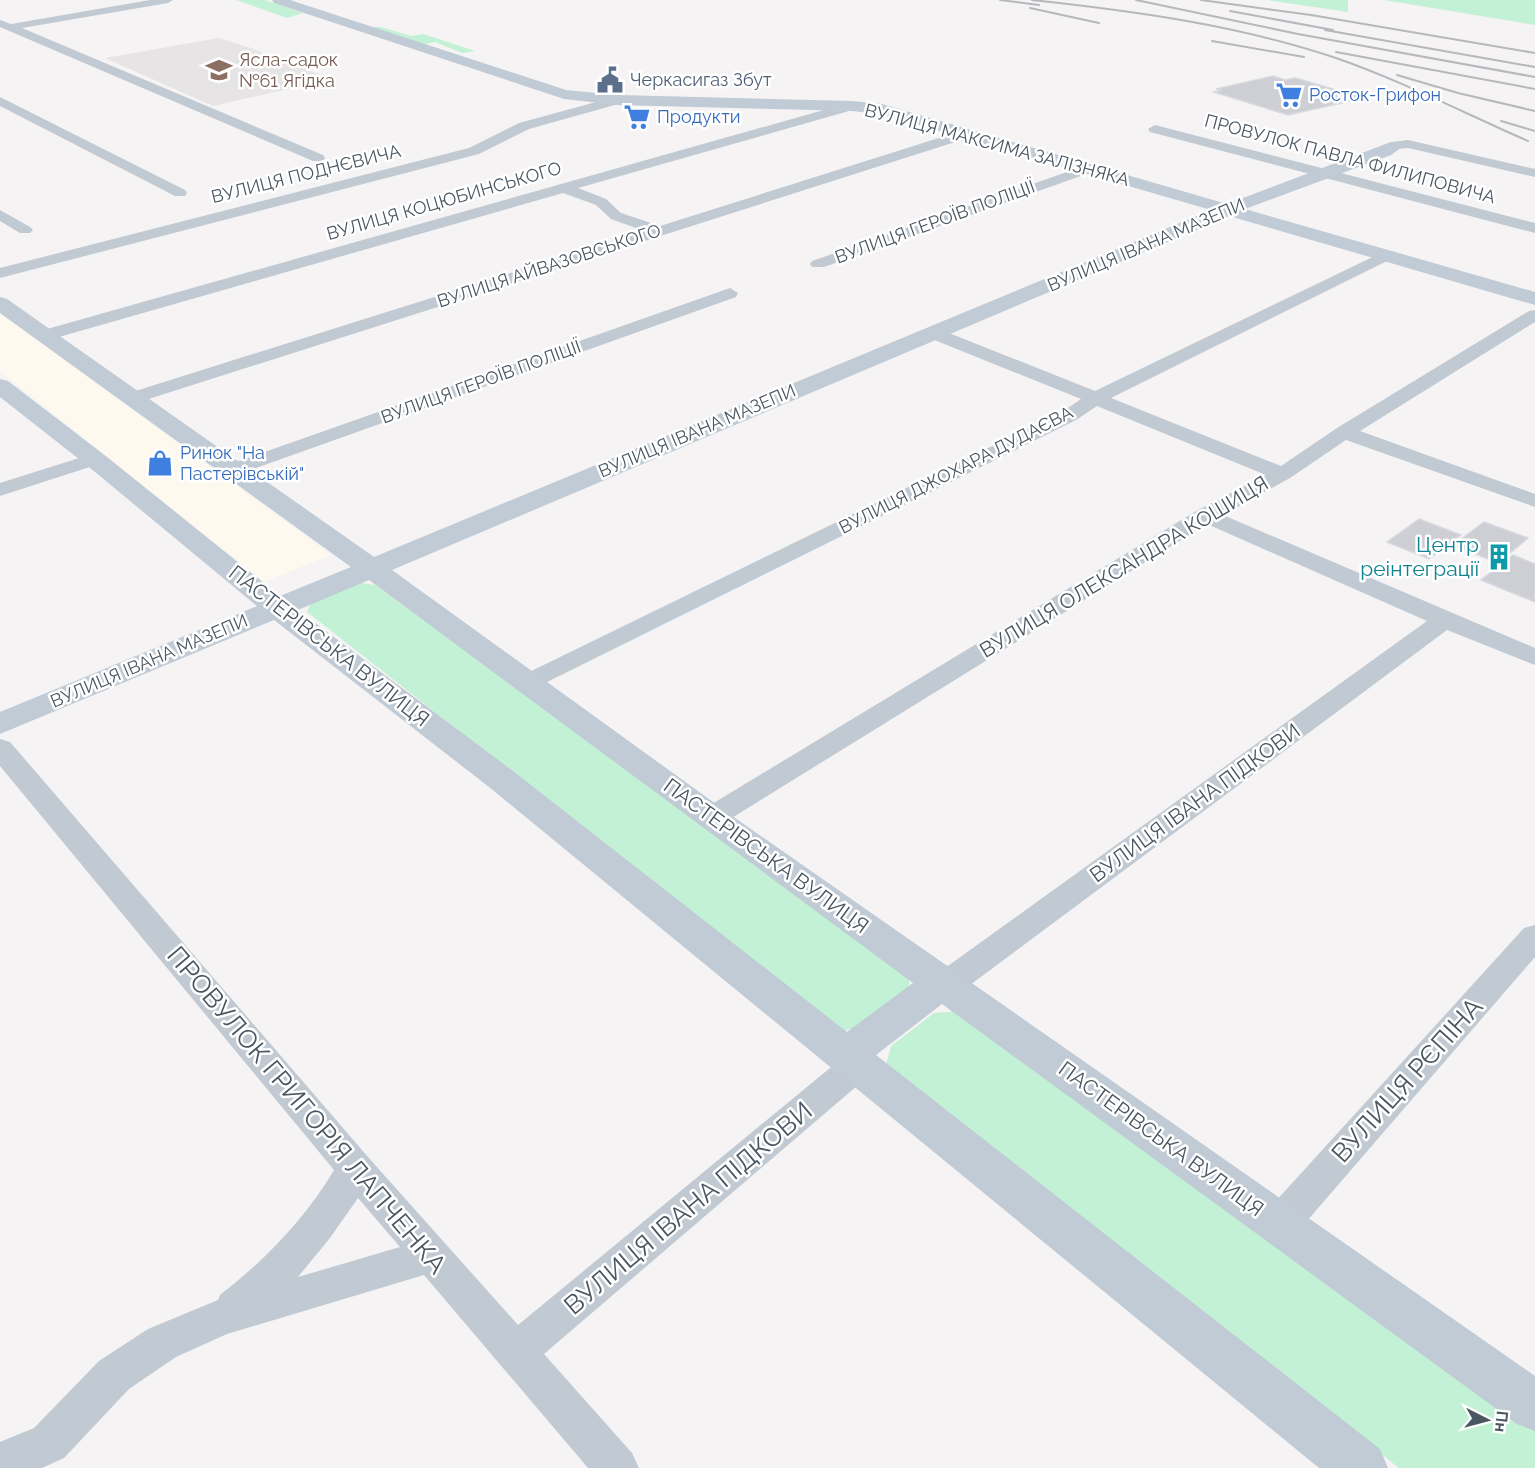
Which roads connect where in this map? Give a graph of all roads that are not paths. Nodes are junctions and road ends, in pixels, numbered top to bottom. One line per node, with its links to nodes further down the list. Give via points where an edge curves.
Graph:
1 (96, 0): 4 (street)
2 (168, 0): 4 (street)
3 (279, 0): 6 (main road, ВУЛИЦЯ МАКСИМА ЗАЛІЗНЯКА, via 564,94)
4 (117, 9): 5 (street)
5 (4, 26): 12 (street)
6 (618, 100): 8 (main road, ВУЛИЦЯ МАКСИМА ЗАЛІЗНЯКА); 25 (street, ВУЛИЦЯ ПОДНЄВИЧА, via 524,126 474,151)
7 (0, 102): 17 (street)
8 (852, 106): 10 (main road, ВУЛИЦЯ МАКСИМА ЗАЛІЗНЯКА, via 882,109); 16 (street, ВУЛИЦЯ КОЦЮБИНСЬКОГО)
9 (1155, 129): 14 (street, ПРОВУЛОК ПАВЛА ФИЛИПОВИЧА)
10 (966, 134): 13 (main road, ВУЛИЦЯ МАКСИМА ЗАЛІЗНЯКА); 22 (street, ВУЛИЦЯ АЙВАЗОВСЬКОГО)
11 (1397, 145): 14 (main road, ВУЛИЦЯ ІВАНА МАЗЕПИ); 15 (street, via 1408,144)
12 (318, 158)
13 (1087, 169): 18 (main road, ВУЛИЦЯ МАКСИМА ЗАЛІЗНЯКА); 24 (street, ВУЛИЦЯ ГЕРОЇВ ПОЛІЦІЇ)
14 (1326, 172): 18 (main road, ВУЛИЦЯ ІВАНА МАЗЕПИ); 20 (street, ПРОВУЛОК ПАВЛА ФИЛИПОВИЧА)
15 (1535, 173)
16 (564, 188): 22 (street, via 601,202 616,216); 31 (street, ВУЛИЦЯ КОЦЮБИНСЬКОГО)
17 (180, 193)
18 (1229, 211): 23 (main road, ВУЛИЦЯ МАКСИМА ЗАЛІЗНЯКА); 30 (main road, ВУЛИЦЯ ІВАНА МАЗЕПИ)
19 (0, 215): 21 (street)
20 (1535, 228)
21 (24, 230)
22 (659, 231): 33 (street, ВУЛИЦЯ АЙВАЗОВСЬКОГО)
23 (1385, 256): 27 (main road, ВУЛИЦЯ МАКСИМА ЗАЛІЗНЯКА); 34 (street, ВУЛИЦЯ ДЖОХАРА ДУДАЄВА)
24 (818, 264)
25 (0, 273)
26 (730, 293): 37 (street, ВУЛИЦЯ ГЕРОЇВ ПОЛІЦІЇ)
27 (1535, 299)
28 (0, 303): 31 (main road, ПАСТЕРІВСЬКА ВУЛИЦЯ)
29 (1535, 315): 35 (street, ВУЛИЦЯ ОЛЕКСАНДРА КОШИЦЯ)
30 (933, 333): 34 (street); 42 (main road, ВУЛИЦЯ ІВАНА МАЗЕПИ)
31 (46, 335): 33 (main road, ПАСТЕРІВСЬКА ВУЛИЦЯ)
32 (0, 386): 36 (main road, ПАСТЕРІВСЬКА ВУЛИЦЯ)
33 (133, 398): 37 (main road, ПАСТЕРІВСЬКА ВУЛИЦЯ)
34 (1096, 398): 38 (street); 46 (street, ВУЛИЦЯ ДЖОХАРА ДУДАЄВА, via 1069,416)
35 (1344, 432): 38 (street, ВУЛИЦЯ ОЛЕКСАНДРА КОШИЦЯ); 40 (street)
36 (94, 459): 39 (street); 43 (main road, ПАСТЕРІВСЬКА ВУЛИЦЯ)
37 (232, 470): 42 (main road, ПАСТЕРІВСЬКА ВУЛИЦЯ)
38 (1283, 474): 41 (street, ВУЛИЦЯ ОЛЕКСАНДРА КОШИЦЯ)
39 (0, 490)
40 (1535, 501)
41 (1206, 515): 44 (street); 49 (street, ВУЛИЦЯ ОЛЕКСАНДРА КОШИЦЯ)
42 (370, 567): 43 (main road, ВУЛИЦЯ ІВАНА МАЗЕПИ); 46 (main road, ПАСТЕРІВСЬКА ВУЛИЦЯ)
43 (276, 607): 47 (main road, ВУЛИЦЯ ІВАНА МАЗЕПИ); 52 (main road, ПАСТЕРІВСЬКА ВУЛИЦЯ, via 501,779)
44 (1445, 620): 45 (street); 51 (street, ВУЛИЦЯ ІВАНА ПІДКОВИ)
45 (1535, 657)
46 (526, 683): 49 (main road, ПАСТЕРІВСЬКА ВУЛИЦЯ)
47 (0, 724)
48 (0, 748): 53 (street, ПРОВУЛОК ГРИГОРІЯ ЛАПЧЕНКА)
49 (712, 817): 51 (main road, ПАСТЕРІВСЬКА ВУЛИЦЯ)
50 (1535, 936): 54 (street, ВУЛИЦЯ РЄПІНА)
51 (944, 984): 52 (main road); 54 (main road, ПАСТЕРІВСЬКА ВУЛИЦЯ)
52 (853, 1059): 57 (street, ВУЛИЦЯ ІВАНА ПІДКОВИ); 61 (main road, ПАСТЕРІВСЬКА ВУЛИЦЯ)
53 (355, 1168): 55 (street, ПРОВУЛОК ГРИГОРІЯ ЛАПЧЕНКА); 56 (street, via 340,1197 277,1272)
54 (1280, 1224): 58 (main road, ПАСТЕРІВСЬКА ВУЛИЦЯ)
55 (431, 1256): 56 (street); 57 (street, ПРОВУЛОК ГРИГОРІЯ ЛАПЧЕНКА)
56 (221, 1317): 59 (street, via 153,1350 114,1375 49,1443)
57 (516, 1352): 60 (street, ПРОВУЛОК ГРИГОРІЯ ЛАПЧЕНКА)
58 (1535, 1406)
59 (0, 1464)
60 (617, 1468)
61 (1361, 1468)

